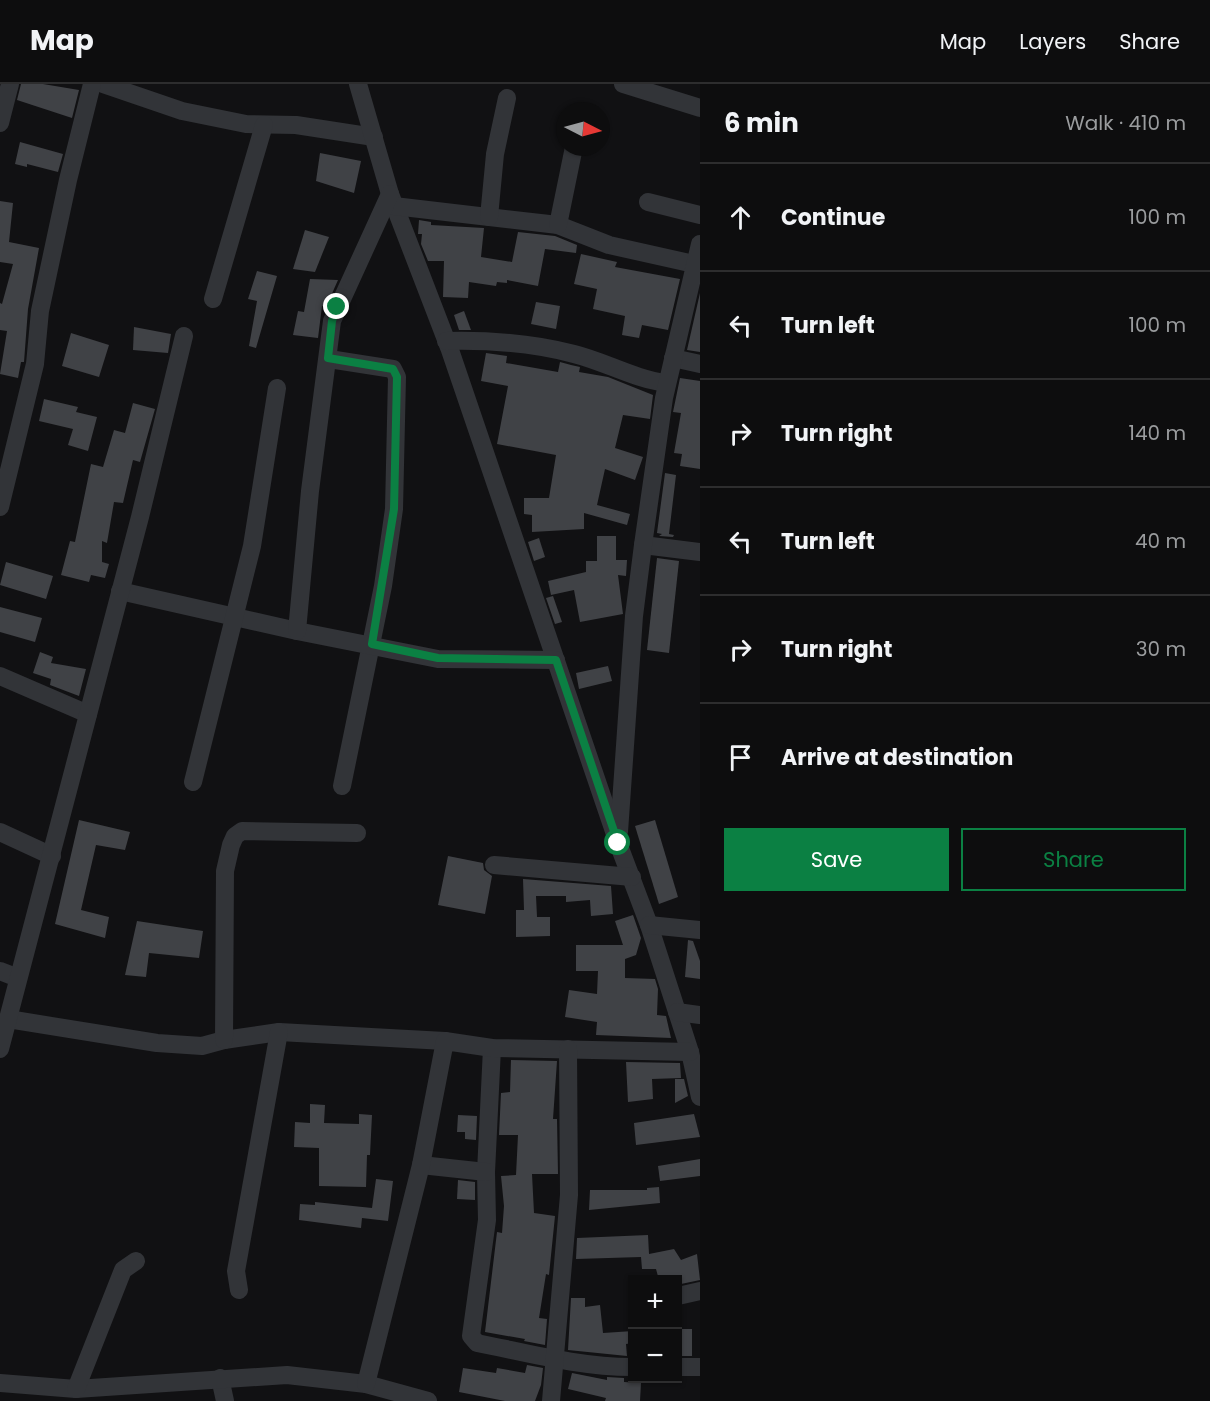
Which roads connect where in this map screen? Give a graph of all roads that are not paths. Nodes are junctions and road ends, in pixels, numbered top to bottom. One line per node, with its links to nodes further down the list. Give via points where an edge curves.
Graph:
1 (10, 84): 8 (street)
2 (92, 84): 27 (street, via 40,311 35,364)
3 (102, 84): 9 (street, via 182,111)
4 (358, 84): 10 (street)
5 (623, 84): 7 (street)
6 (507, 98): 15 (street, via 495,154)
7 (700, 108)
8 (0, 123)
9 (264, 125): 10 (street, via 296,125); 19 (street)
10 (374, 136): 12 (street)
11 (572, 156): 16 (street)
12 (392, 200): 15 (street); 21 (street); 22 (street, via 337,307)
13 (648, 202): 14 (street)
14 (700, 215)
15 (489, 218): 16 (street)
16 (558, 225): 18 (street)
17 (700, 244): 18 (street)
18 (695, 271): 23 (street)
19 (213, 299)
20 (184, 336): 30 (street)
21 (446, 341): 25 (street, via 484,340 574,354); 34 (street)
22 (328, 358): 32 (street); 33 (street, via 393,369 397,377 394,509)
23 (673, 358): 24 (street); 25 (street)
24 (700, 364)
25 (666, 383): 28 (street)
26 (277, 388): 31 (street, via 254,534)
27 (0, 507)
28 (643, 545): 29 (street); 41 (street, via 634,616)
29 (700, 552)
30 (120, 591): 31 (street); 36 (street)
31 (235, 618): 32 (street); 37 (street)
32 (297, 631): 33 (street)
33 (372, 644): 34 (street, via 438,658); 38 (street)
34 (556, 660): 41 (street)
35 (0, 676): 36 (street)
36 (88, 714): 42 (street)
37 (193, 782)
38 (342, 786)
39 (0, 832): 42 (street)
40 (357, 833): 53 (street, via 242,831 235,837 225,871)
41 (618, 843): 44 (street)
42 (52, 856): 48 (street)
43 (495, 865): 44 (street)
44 (632, 877): 45 (street)
45 (649, 925): 46 (street); 49 (street)
46 (700, 930)
47 (0, 971): 48 (street)
48 (18, 978): 51 (street)
49 (677, 1012): 50 (street); 58 (street)
50 (700, 1015)
51 (8, 1019): 53 (street, via 157,1043 202,1047); 56 (street)
52 (279, 1032): 53 (street); 54 (street); 63 (street, via 236,1271)
53 (224, 1040)
54 (445, 1041): 55 (street); 60 (street)
55 (492, 1048): 57 (street); 61 (street)
56 (0, 1049)
57 (568, 1049): 58 (street); 66 (street, via 569,1195)
58 (690, 1052): 59 (street)
59 (699, 1088)
60 (421, 1165): 61 (street); 72 (street)
61 (486, 1172): 66 (street, via 488,1220 471,1336 477,1343)
62 (136, 1261): 73 (street, via 123,1270)
63 (239, 1290)
64 (700, 1291): 65 (street)
65 (682, 1295)
66 (556, 1358): 67 (street); 76 (street)
67 (628, 1367)
68 (682, 1367): 69 (street)
69 (700, 1367)
70 (220, 1378): 72 (street, via 287,1375); 73 (street); 74 (street)
71 (0, 1383): 73 (street)
72 (366, 1384): 75 (street)
73 (76, 1389)
74 (225, 1401)
75 (428, 1401)
76 (551, 1401)

